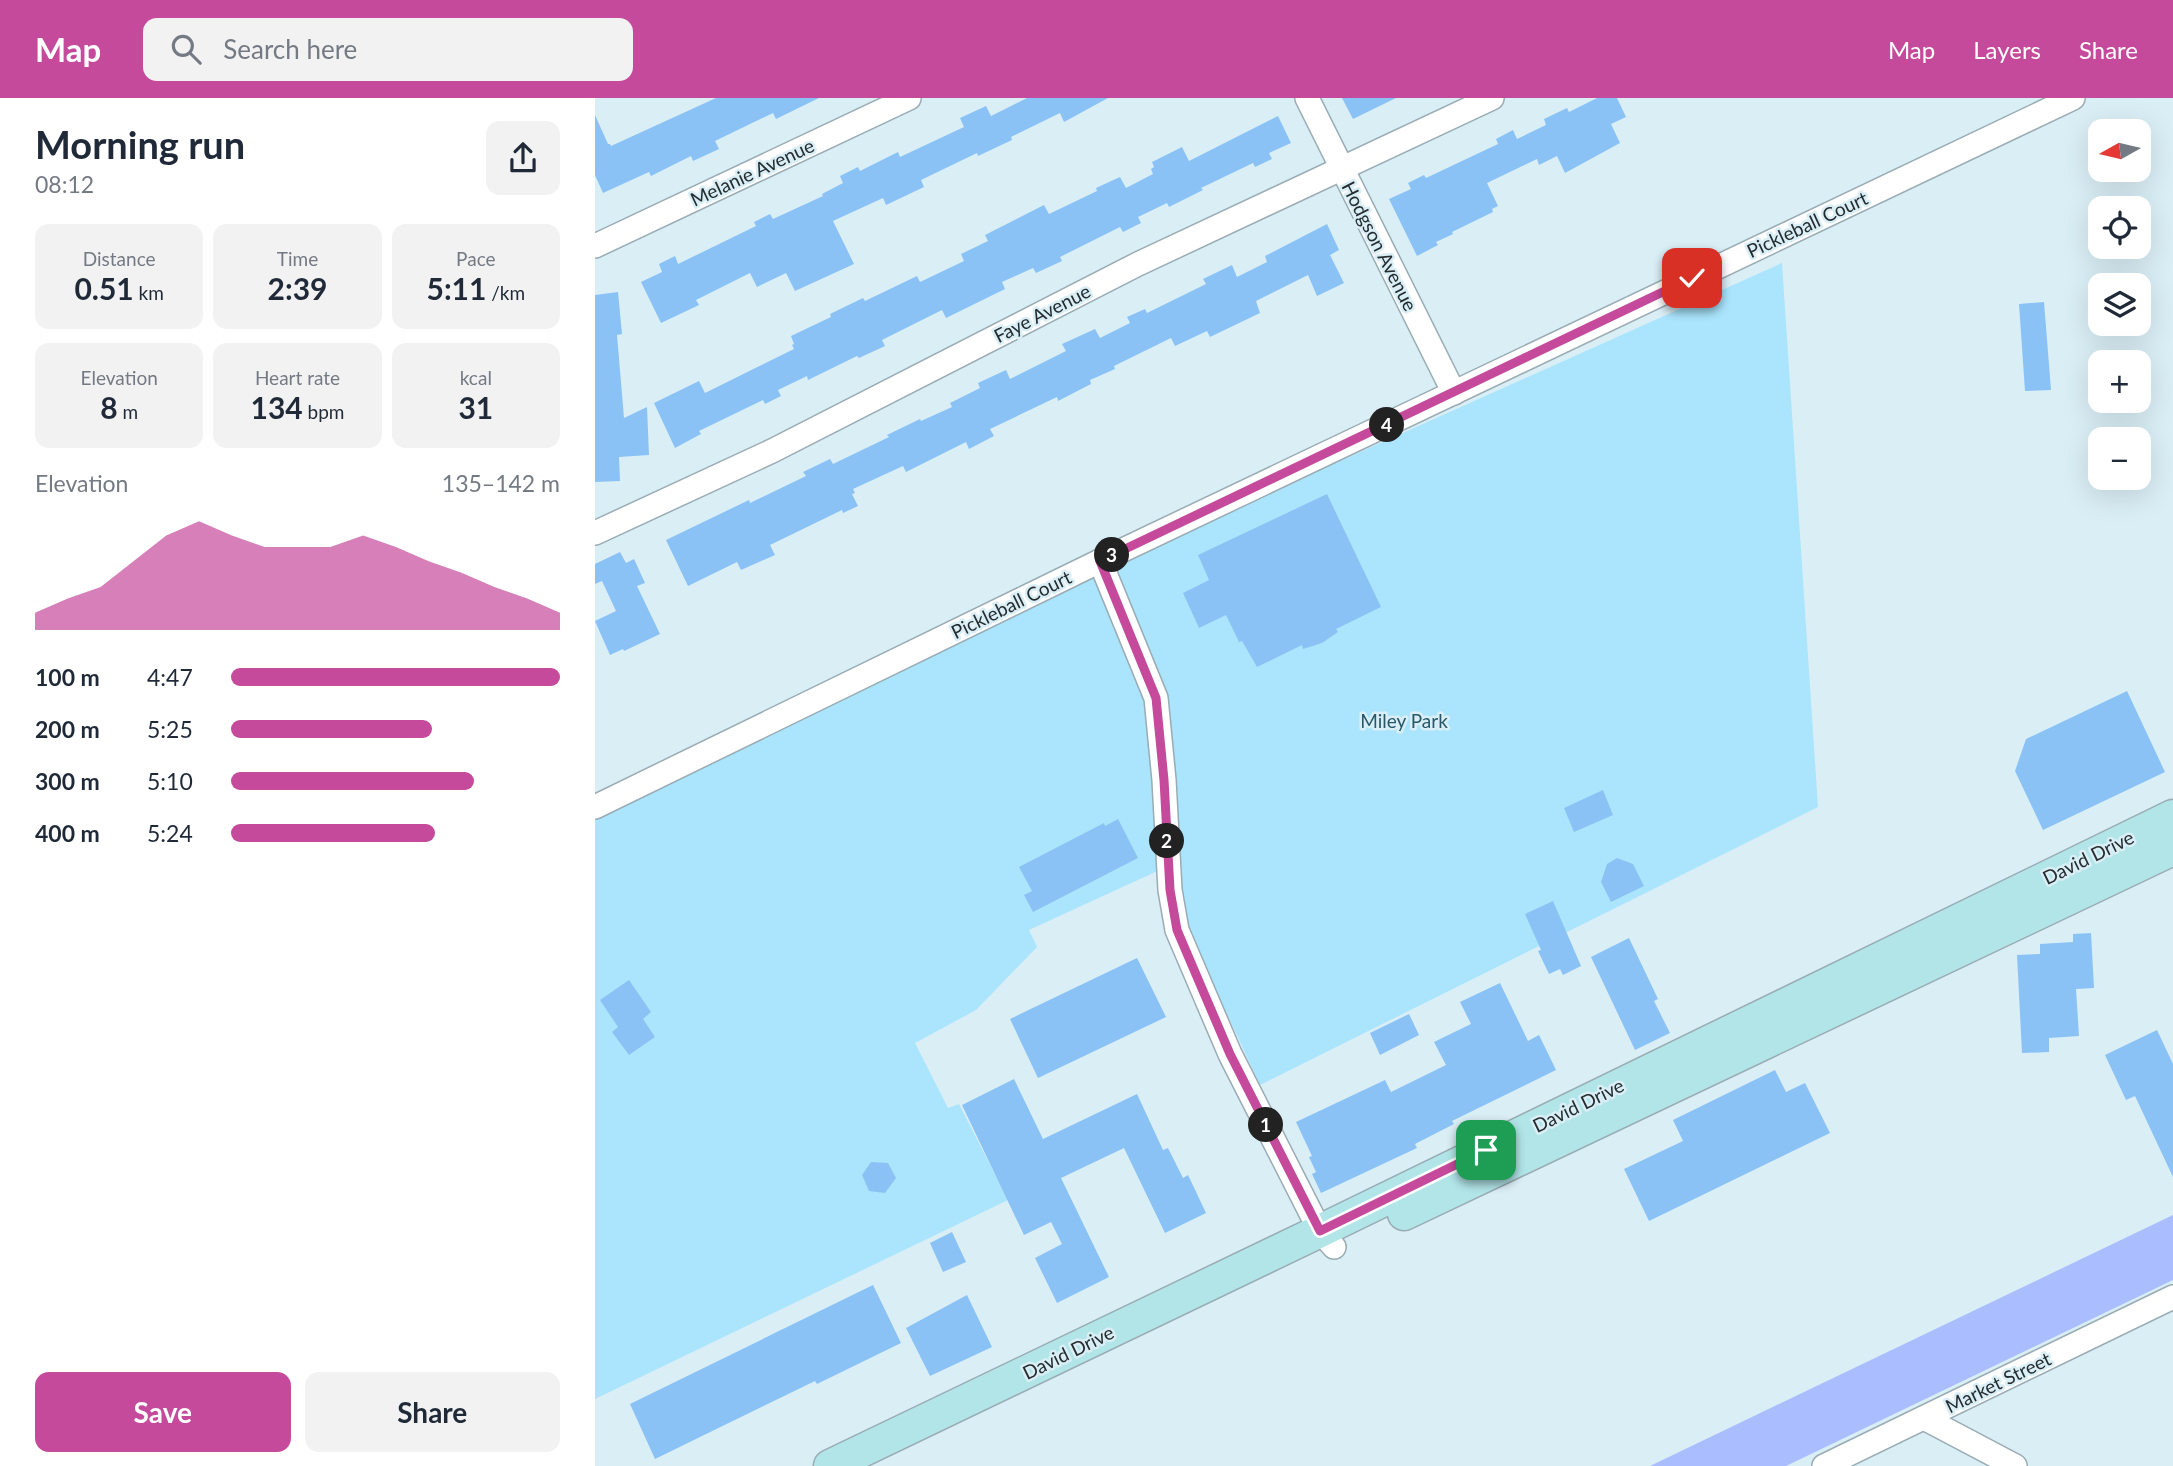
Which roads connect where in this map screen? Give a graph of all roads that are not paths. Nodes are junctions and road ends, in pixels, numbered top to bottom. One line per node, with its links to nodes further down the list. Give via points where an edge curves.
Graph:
1 (909, 98): 6 (street, Melanie Avenue)
2 (1307, 98): 5 (street, Hodgson Avenue)
3 (1492, 98): 5 (street, Faye Avenue)
4 (2073, 98): 7 (street, Pickleball Court)
5 (1341, 169): 7 (street, Hodgson Avenue); 8 (street, Faye Avenue, via 1138,264 772,451)
6 (595, 246)
7 (1454, 393): 9 (street, Pickleball Court)
8 (595, 533)
9 (1100, 561): 10 (street, Pickleball Court); 13 (street, via 1156,698 1177,930 1230,1054)
10 (595, 807)
11 (2173, 816): 13 (main road, David Drive)
12 (2173, 849): 13 (main road, David Drive)
13 (1327, 1239): 16 (main road, David Drive); 17 (main road, David Drive)
14 (2173, 1297): 15 (street, Market Street)
15 (1924, 1418): 18 (street, Market Street); 19 (street)
16 (831, 1466)
17 (871, 1466)
18 (1824, 1466)
19 (2015, 1466)

